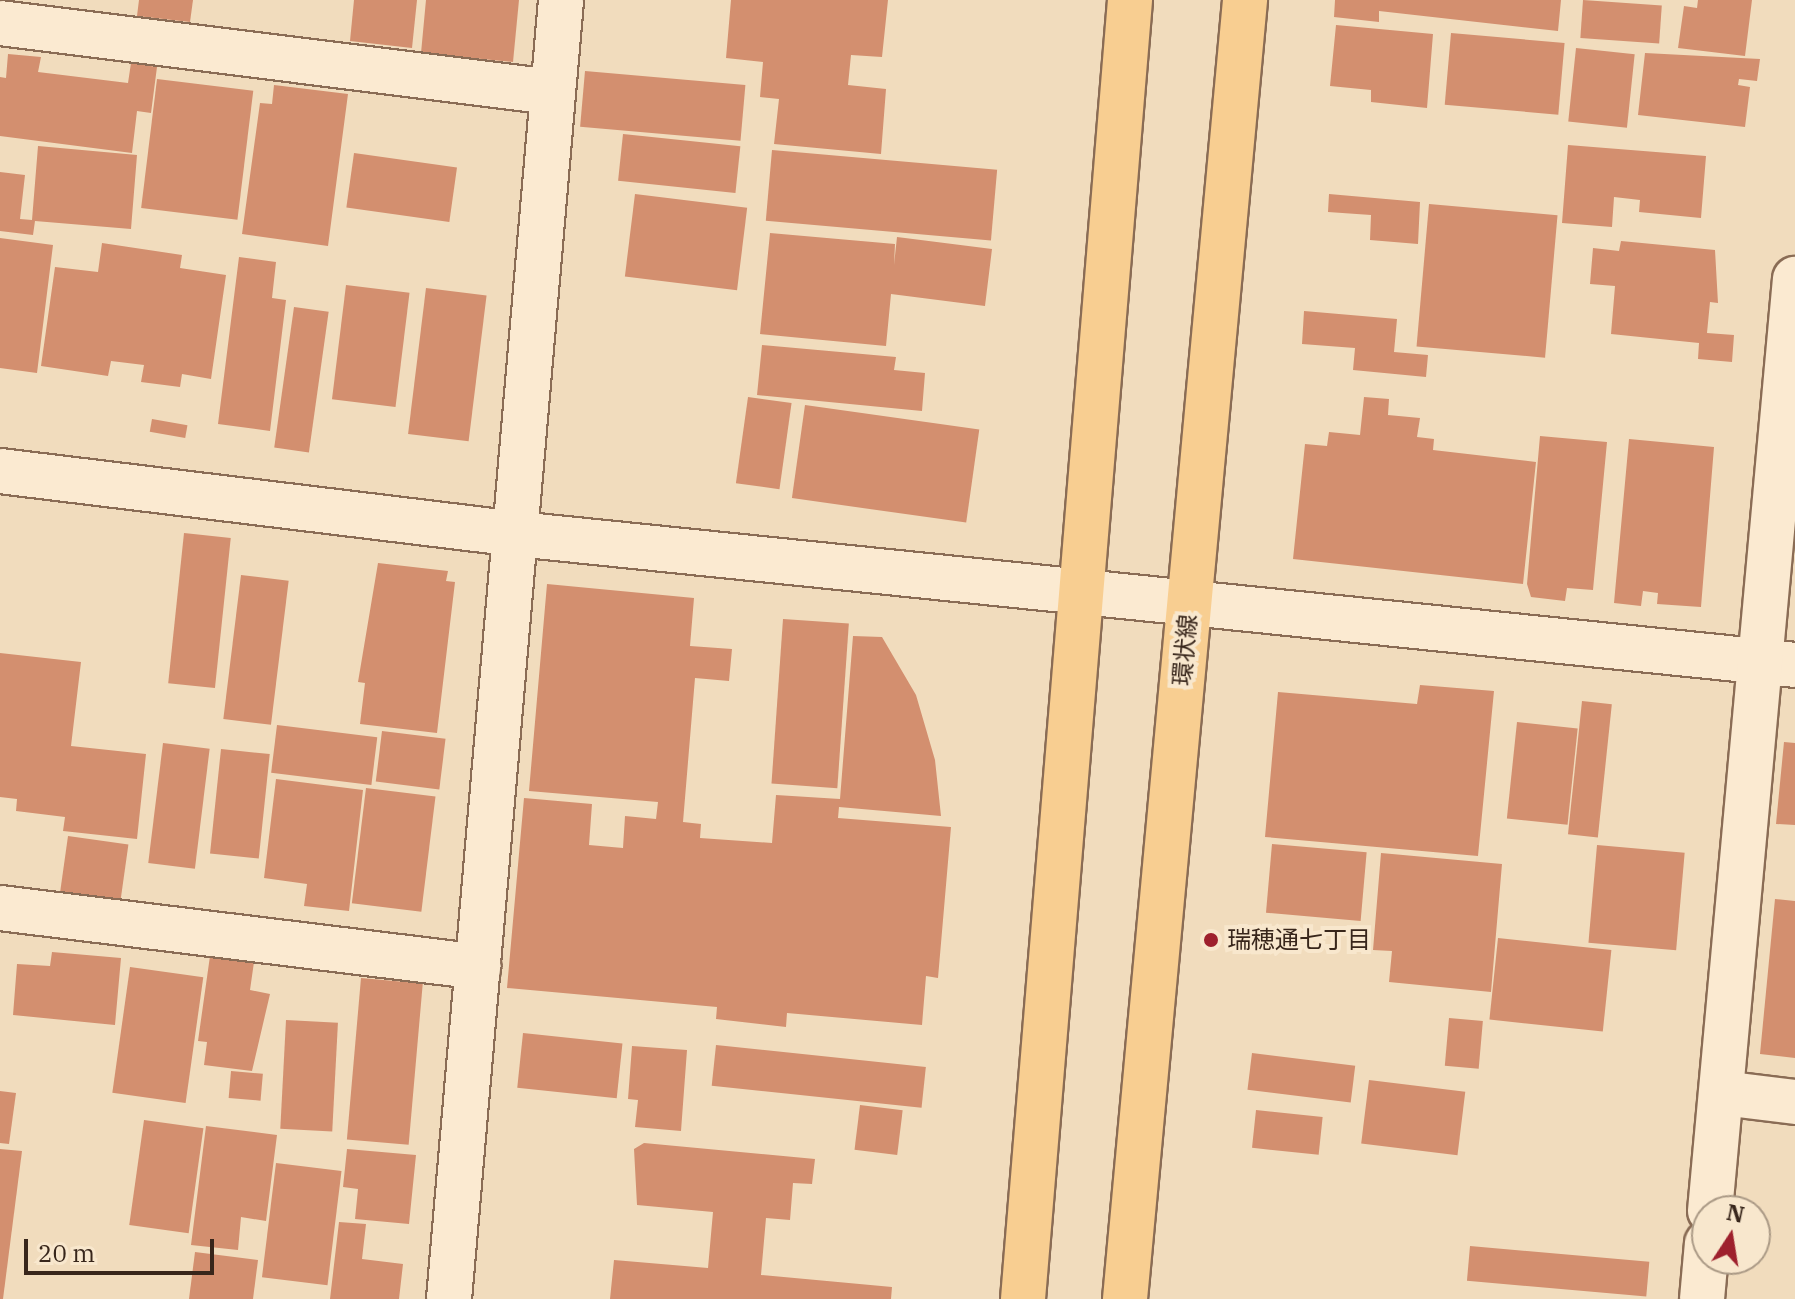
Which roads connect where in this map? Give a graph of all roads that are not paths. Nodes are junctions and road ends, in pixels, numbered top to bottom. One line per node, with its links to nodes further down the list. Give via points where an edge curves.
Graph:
1 (561, 0): 5 (street)
2 (1130, 0): 9 (main road)
3 (1245, 0): 10 (main road, 環状線)
4 (0, 23): 5 (street)
5 (552, 92): 8 (street)
6 (1795, 279): 11 (street)
7 (0, 471): 8 (street)
8 (517, 534): 9 (street); 13 (street)
9 (1082, 590): 10 (street); 19 (main road)
10 (1189, 605): 11 (street); 20 (main road, 環状線)
11 (1779, 663): 14 (street)
12 (0, 908): 13 (street)
13 (478, 967): 18 (street)
14 (1722, 1093): 15 (street); 16 (street)
15 (1795, 1102)
16 (1712, 1195)
17 (1704, 1275): 21 (street)
18 (449, 1299)
19 (1023, 1299)
20 (1125, 1299)
21 (1702, 1299)

